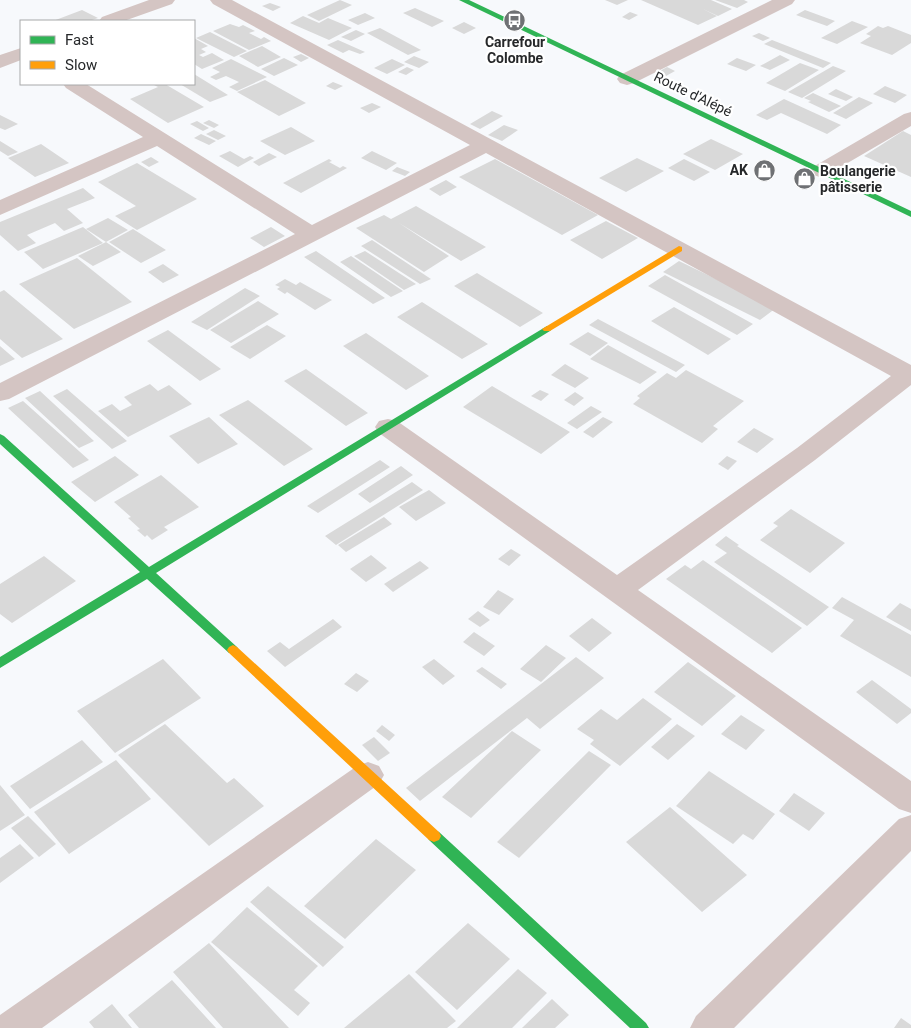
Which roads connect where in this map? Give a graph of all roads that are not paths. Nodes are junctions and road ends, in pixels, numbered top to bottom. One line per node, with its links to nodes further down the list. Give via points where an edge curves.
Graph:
1 (166, 0): 5 (street)
2 (219, 0): 12 (street)
3 (786, 0): 8 (street)
4 (468, 1): 8 (street, Route d'Alépé)
5 (111, 20)
6 (20, 54): 7 (street)
7 (0, 62)
8 (627, 79): 13 (street, Route d'Alépé)
9 (75, 85): 11 (street)
10 (911, 118): 13 (street)
11 (158, 138): 14 (street); 16 (street)
12 (486, 145): 16 (street); 17 (street)
13 (820, 172): 15 (street, Route d'Alépé)
14 (0, 208)
15 (911, 214)
16 (312, 236): 19 (street)
17 (679, 249): 18 (street); 20 (street)
18 (910, 374): 23 (street)
19 (0, 393)
20 (388, 427): 22 (street); 23 (street)
21 (0, 438): 22 (street)
22 (148, 570): 24 (street); 25 (street)
23 (618, 590): 26 (street)
24 (0, 663)
25 (368, 775): 28 (street); 29 (street)
26 (911, 799)
27 (911, 829): 30 (street)
28 (12, 1028)
29 (641, 1028)
30 (709, 1028)

